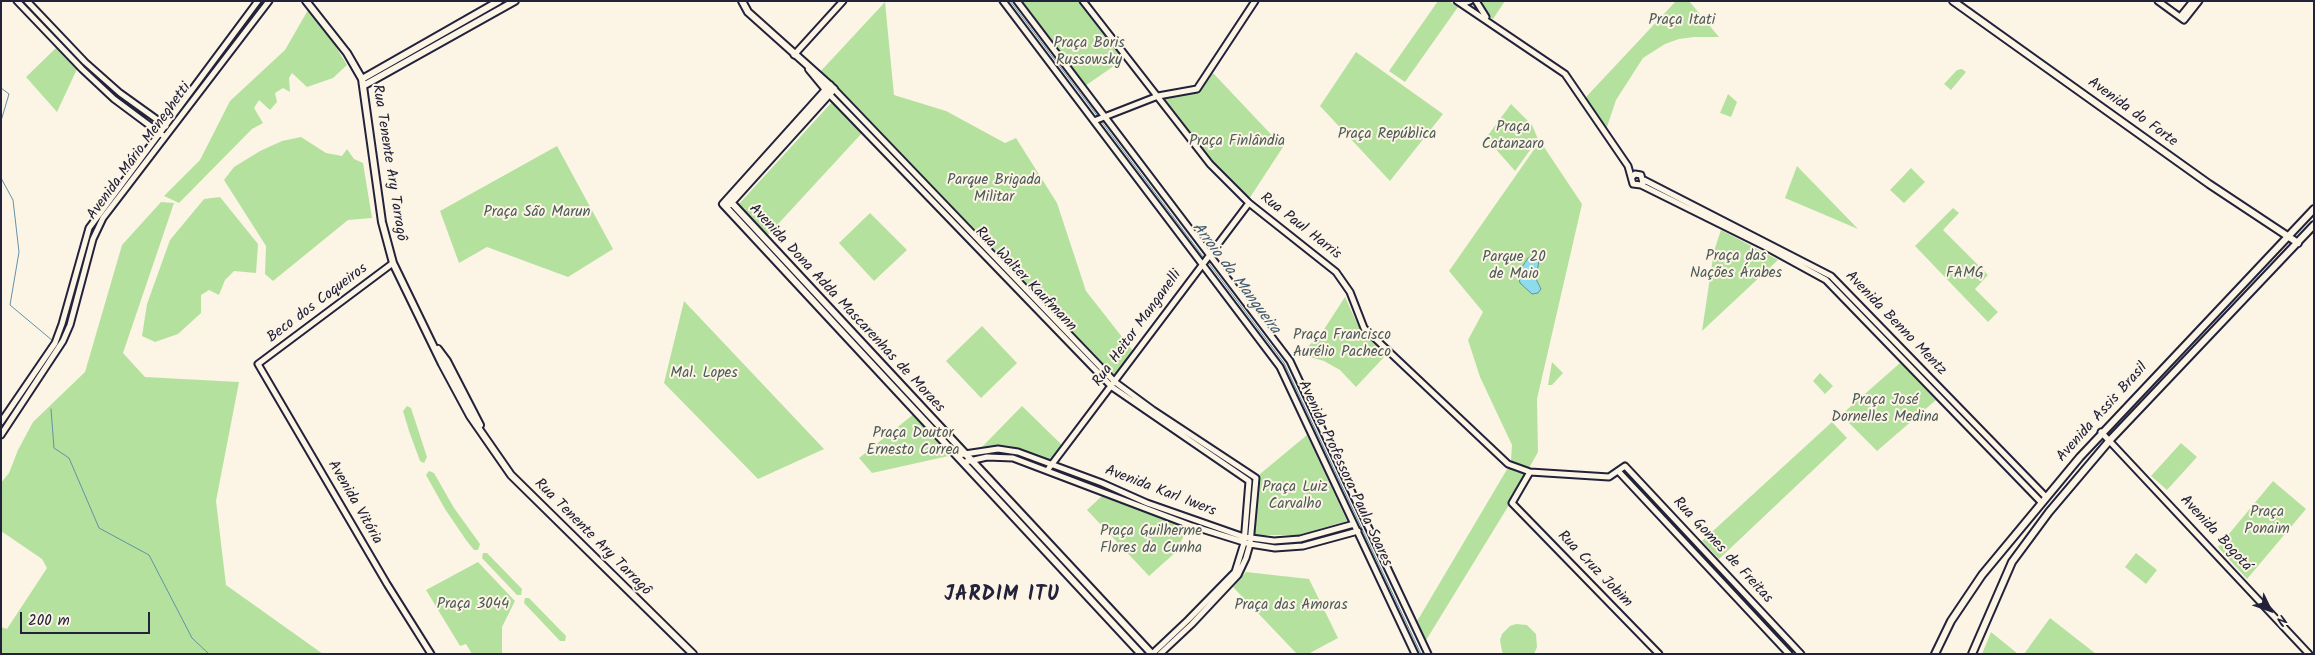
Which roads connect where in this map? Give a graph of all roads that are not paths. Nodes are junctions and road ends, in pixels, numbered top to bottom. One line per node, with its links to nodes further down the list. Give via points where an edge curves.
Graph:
1 (17, 1): 30 (street, via 114,100)
2 (27, 1): 28 (street, via 92,69 120,94)
3 (258, 1): 28 (street, Avenida Mário Meneghetti)
4 (269, 1): 29 (street, Avenida Mário Meneghetti)
5 (306, 1): 24 (main road, Rua Tenente Ary Tarragô, via 347,53)
6 (499, 1): 24 (main road)
7 (515, 1): 24 (main road)
8 (742, 1): 23 (main road, Rua Walter Kaufmann, via 748,12)
9 (842, 1): 23 (street)
10 (1003, 1): 27 (street, Avenida Professora Paula Soares)
11 (1017, 1): 27 (street, Avenida Professora Paula Soares)
12 (1083, 1): 26 (street, Rua Paul Harris)
13 (1255, 1): 26 (street, via 1197,89)
14 (1470, 1): 20 (street)
15 (1476, 1): 22 (street)
16 (1953, 1): 40 (main road, Avenida do Forte)
17 (2158, 1): 21 (street)
18 (2192, 1): 21 (street)
19 (2199, 1): 21 (street)
20 (1460, 3): 22 (street)
21 (2182, 19)
22 (1493, 24): 32 (street, via 1565,74)
23 (794, 55): 25 (main road, Rua Walter Kaufmann)
24 (362, 83): 43 (main road, Rua Tenente Ary Tarragô, via 382,222)
25 (830, 89): 34 (main road); 49 (street, Rua Walter Kaufmann)
26 (1158, 96): 27 (street); 35 (street, Rua Paul Harris, via 1210,164)
27 (1099, 118): 42 (street, Avenida Professora Paula Soares); 42 (street, Avenida Professora Paula Soares)
28 (164, 125): 29 (street); 30 (street, Avenida Mário Meneghetti)
29 (171, 129): 31 (street, Avenida Mário Meneghetti)
30 (159, 132): 31 (street); 38 (street, Avenida Mário Meneghetti)
31 (165, 137): 39 (street, Avenida Mário Meneghetti, via 103,218)
32 (1635, 175): 33 (street, via 1642,176); 33 (street, via 1633,184)
33 (1642, 182): 61 (street, Avenida Benno Mentz, via 1826,280)
34 (728, 203): 54 (main road, Avenida Dona Adda Mascarenhas de Moraes); 55 (main road, Avenida Dona Adda Mascarenhas de Moraes)
35 (1249, 203): 42 (street, Rua Heitor Manganelli); 59 (street, Rua Paul Harris, via 1336,272 1350,292 1364,328 1508,464)
36 (2314, 209): 40 (main road, Avenida Assis Brasil)
37 (2314, 226): 41 (main road, Avenida Assis Brasil)
38 (89, 228): 39 (street); 44 (street, Avenida Mário Meneghetti)
39 (96, 232): 45 (street, Avenida Mário Meneghetti)
40 (2287, 237): 41 (main road, Avenida do Forte); 51 (main road, Avenida Assis Brasil)
41 (2298, 242): 53 (main road, Avenida Assis Brasil)
42 (1205, 258): 49 (street, Rua Heitor Manganelli); 62 (street, Avenida Professora Paula Soares, via 1280,367); 72 (street, Avenida Professora Paula Soares, via 1290,360)
43 (393, 263): 48 (street, Beco dos Coqueiros); 67 (main road, Rua Tenente Ary Tarragô, via 465,408 511,476)
44 (74, 284): 45 (street); 46 (street, Avenida Mário Meneghetti)
45 (80, 286): 47 (street, Avenida Mário Meneghetti)
46 (57, 338): 47 (street); 50 (street, Avenida Mário Meneghetti)
47 (64, 341): 52 (street, Avenida Mário Meneghetti)
48 (258, 364): 66 (street, Avenida Vitória)
49 (1113, 385): 58 (street, Rua Heitor Manganelli); 64 (street, Rua Walter Kaufmann, via 1249,482); 64 (street, Rua Walter Kaufmann, via 1254,475 1257,482)
50 (1, 422)
51 (2101, 432): 53 (street, Avenida Bogotá); 61 (main road, Avenida Assis Brasil)
52 (1, 435)
53 (2110, 440): 77 (main road, Avenida Assis Brasil, via 2012,562); 78 (street, Avenida Bogotá)
54 (966, 453): 55 (street, Avenida Karl Iwers); 56 (main road, Avenida Dona Adda Mascarenhas de Moraes); 58 (street, Avenida Karl Iwers, via 1008,450)
55 (958, 455): 57 (main road, Avenida Dona Adda Mascarenhas de Moraes)
56 (972, 460): 57 (street, Avenida Karl Iwers); 58 (street, Avenida Karl Iwers, via 1003,456); 69 (main road, Avenida Dona Adda Mascarenhas de Moraes)
57 (965, 462): 68 (main road, Avenida Dona Adda Mascarenhas de Moraes)
58 (1049, 468): 64 (street, Avenida Karl Iwers); 65 (street, Avenida Karl Iwers, via 1152,511)
59 (1530, 472): 60 (street, via 1609,477); 73 (street, Rua Cruz Jobim, via 1512,503)
60 (1619, 472): 74 (street, Rua Gomes de Freitas); 75 (street, Rua Gomes de Freitas, via 1625,466)
61 (2044, 500): 76 (main road, Avenida Assis Brasil, via 1973,588)
62 (1354, 524): 63 (street, Avenida Professora Paula Soares); 64 (street, Avenida Karl Iwers, via 1300,539 1274,541)
63 (1358, 531): 65 (street, Avenida Karl Iwers, via 1303,546 1275,548); 71 (street, Avenida Professora Paula Soares)
64 (1247, 537): 65 (street)
65 (1247, 544): 69 (street, via 1234,572); 70 (street, via 1246,558 1238,575)
66 (430, 654)
67 (693, 654)
68 (1141, 654)
69 (1152, 654)
70 (1160, 654)
71 (1415, 654)
72 (1428, 654)
73 (1659, 654)
74 (1789, 654)
75 (1801, 654)
76 (1935, 654)
77 (1972, 654)
78 (2309, 654)

